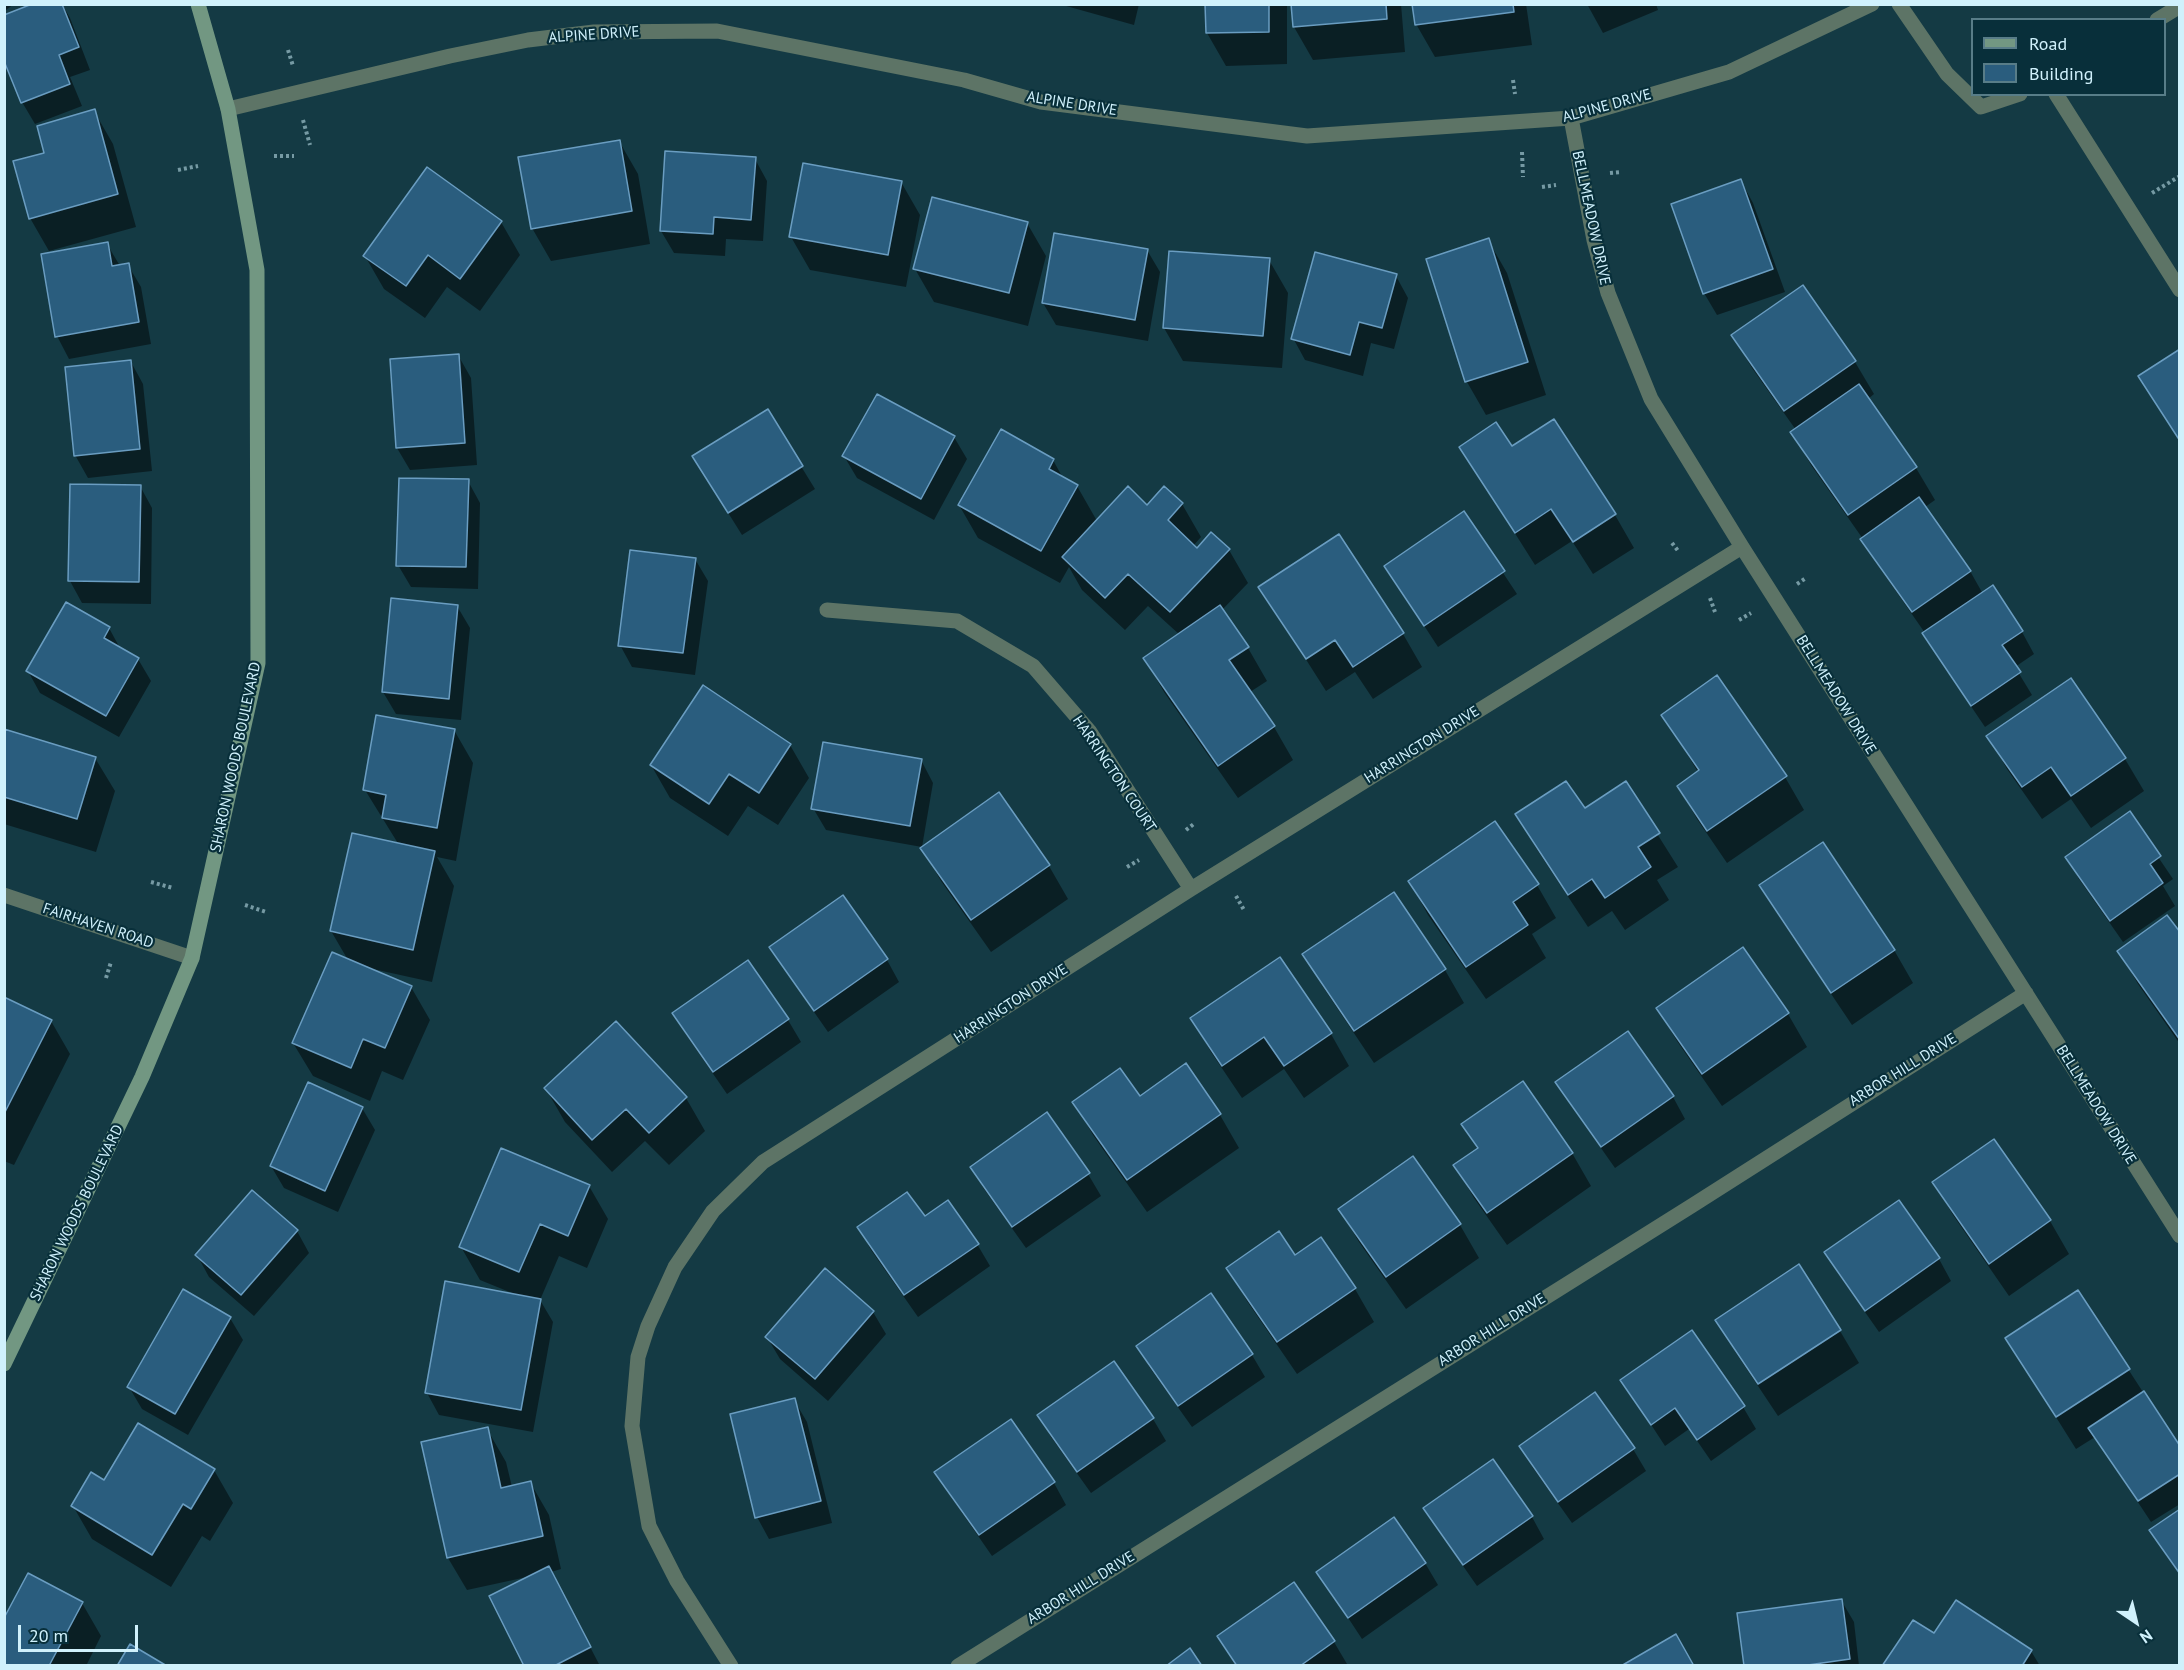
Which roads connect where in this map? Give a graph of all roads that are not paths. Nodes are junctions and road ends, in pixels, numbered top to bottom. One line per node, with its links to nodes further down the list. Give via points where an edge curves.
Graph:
1 (198, 4): 8 (street, SHARON WOODS BOULEVARD)
2 (1872, 4): 9 (street, ALPINE DRIVE, via 1729,72)
3 (1899, 4): 6 (street, via 1947,74 1981,107)
4 (2180, 6): 5 (street)
5 (2160, 18)
6 (2014, 96)
7 (2056, 96): 10 (street)
8 (228, 109): 9 (street, ALPINE DRIVE, via 528,40 594,32 717,31 964,80 1041,102 1307,136); 15 (street, SHARON WOODS BOULEVARD, via 257,270 258,663)
9 (1571, 118): 11 (street, BELLMEADOW DRIVE, via 1608,293 1651,399)
10 (2180, 290)
11 (1742, 547): 13 (street, HARRINGTON DRIVE); 16 (street, BELLMEADOW DRIVE)
12 (827, 610): 13 (street, HARRINGTON COURT, via 957,621 1033,666 1090,732)
13 (1191, 889): 19 (street, HARRINGTON DRIVE, via 763,1162 713,1211 675,1267 638,1357 632,1426 649,1526 677,1581)
14 (4, 895): 15 (street, FAIRHAVEN ROAD)
15 (192, 958): 18 (street, SHARON WOODS BOULEVARD, via 142,1077)
16 (2026, 993): 17 (street, BELLMEADOW DRIVE); 20 (street, ARBOR HILL DRIVE)
17 (2180, 1236)
18 (4, 1364)
19 (731, 1665)
20 (958, 1665)

